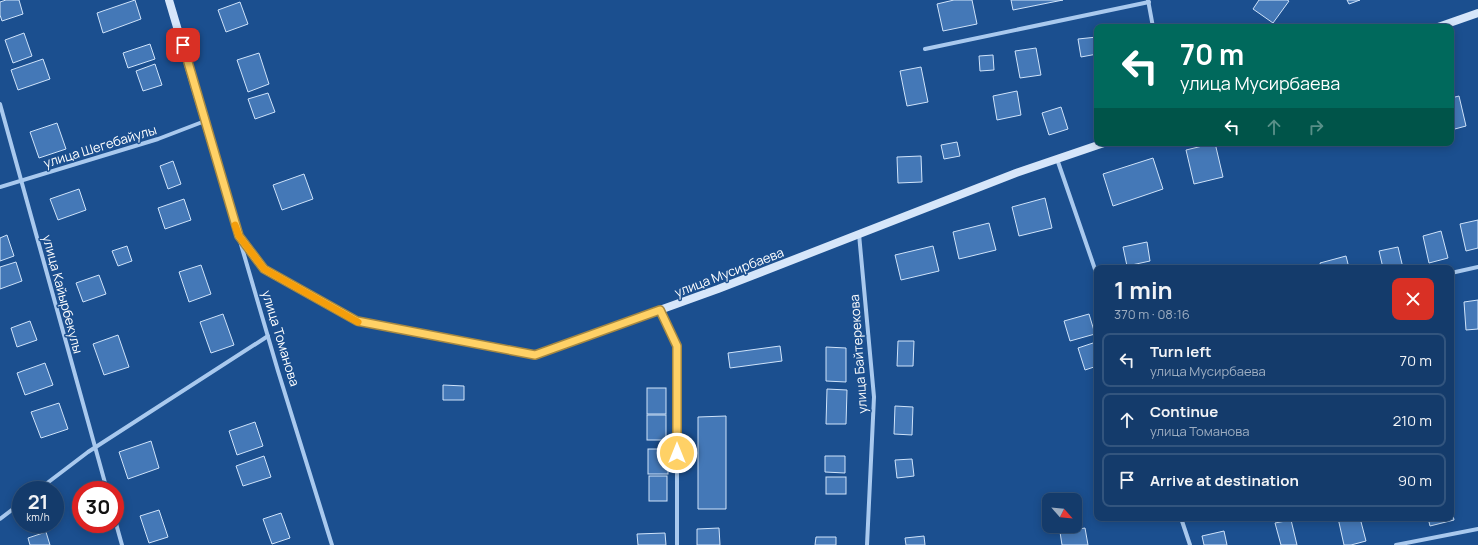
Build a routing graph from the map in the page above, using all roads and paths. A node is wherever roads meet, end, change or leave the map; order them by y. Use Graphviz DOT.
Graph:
graph roads {
  1 [pos="169,0"];
  2 [pos="1148,1"];
  3 [pos="1478,13"];
  4 [pos="1152,24"];
  5 [pos="1447,24"];
  6 [pos="924,48"];
  7 [pos="0,104"];
  8 [pos="205,120"];
  9 [pos="1095,146"];
  10 [pos="1057,159"];
  11 [pos="21,180"];
  12 [pos="0,187"];
  13 [pos="859,234"];
  14 [pos="239,236"];
  15 [pos="1094,265"];
  16 [pos="1478,266"];
  17 [pos="1454,272"];
  18 [pos="660,310"];
  19 [pos="268,336"];
  20 [pos="95,447"];
  21 [pos="50,481"];
  22 [pos="104,481"];
  23 [pos="12,510"];
  24 [pos="0,519"];
  25 [pos="1182,521"];
  26 [pos="1478,529"];
  27 [pos="119,533"];
  28 [pos="122,545"];
  29 [pos="332,545"];
  30 [pos="677,545"];
  31 [pos="867,545"];
  32 [pos="1190,545"];
  33 [pos="1396,545"];
  1 -- 8 [label="street, улица Томанова"];
  2 -- 4 [label="street"];
  2 -- 6 [label="street"];
  3 -- 5 [label="street"];
  7 -- 11 [label="street, улица Кайырбекулы"];
  8 -- 11 [label="street, улица Шегебайулы"];
  8 -- 14 [label="street, улица Томанова"];
  9 -- 10 [label="street, улица Мусирбаева"];
  10 -- 13 [label="street, улица Мусирбаева"];
  10 -- 15 [label="street"];
  11 -- 12 [label="street, улица Шегебайулы"];
  11 -- 20 [label="street, улица Кайырбекулы"];
  13 -- 18 [label="street, улица Мусирбаева"];
  13 -- 31 [label="street, улица Байтерекова"];
  14 -- 18 [label="street, улица Мусирбаева"];
  14 -- 19 [label="street, улица Томанова"];
  16 -- 17 [label="street"];
  18 -- 30 [label="street"];
  19 -- 20 [label="street"];
  19 -- 29 [label="street, улица Томанова"];
  20 -- 21 [label="street"];
  20 -- 22 [label="street, улица Кайырбекулы"];
  23 -- 24 [label="street"];
  25 -- 32 [label="street"];
  26 -- 33 [label="street"];
  27 -- 28 [label="street"];
}
